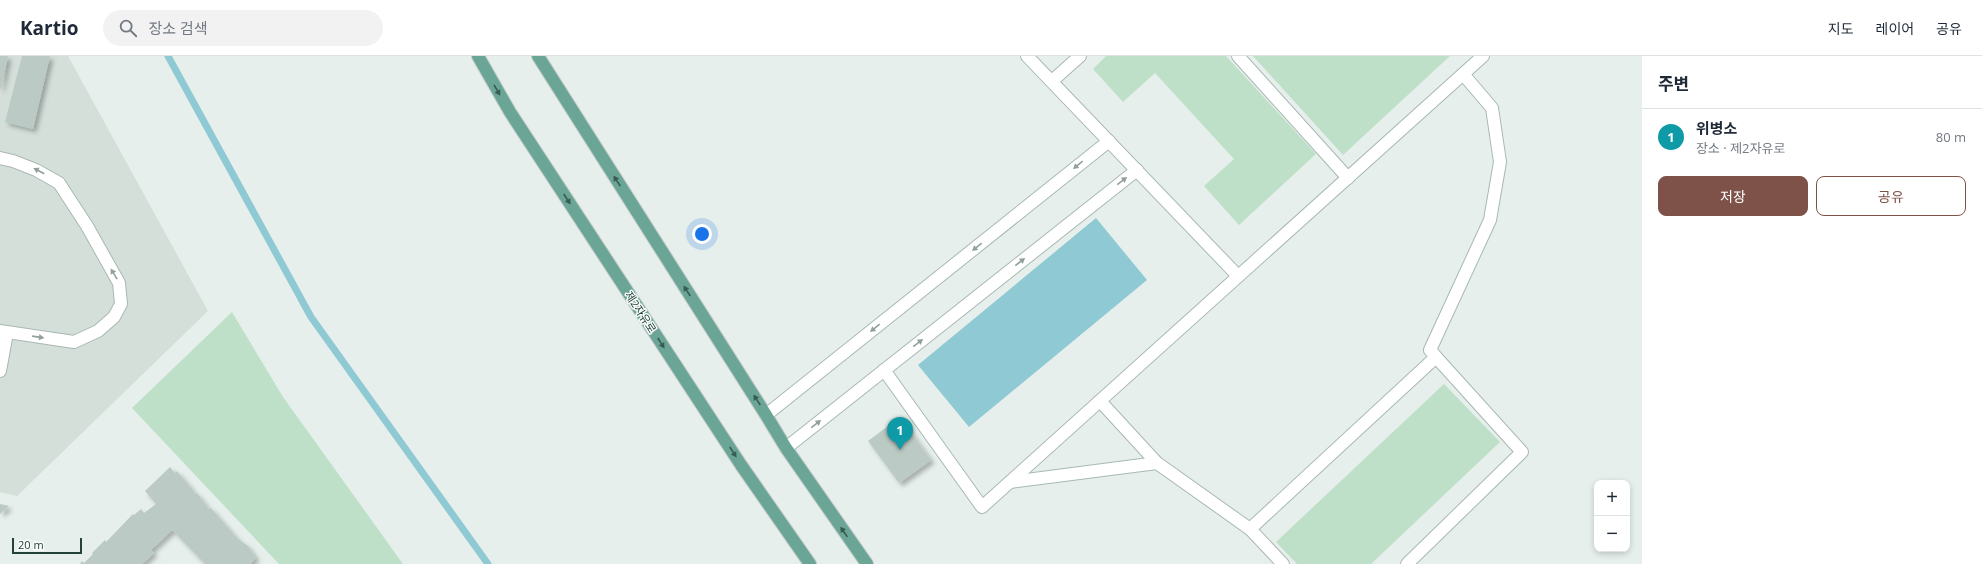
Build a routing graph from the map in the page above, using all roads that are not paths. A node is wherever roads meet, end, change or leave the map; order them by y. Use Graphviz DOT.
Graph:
graph roads {
  1 [pos="478,56"];
  2 [pos="538,56"];
  3 [pos="1027,56"];
  4 [pos="1080,56"];
  5 [pos="1238,56"];
  6 [pos="1482,56"];
  7 [pos="1463,74"];
  8 [pos="1052,81"];
  9 [pos="1109,141"];
  10 [pos="0,158"];
  11 [pos="1136,170"];
  12 [pos="1348,178"];
  13 [pos="1238,276"];
  14 [pos="3,332"];
  15 [pos="1436,357"];
  16 [pos="884,370"];
  17 [pos="0,371"];
  18 [pos="1100,401"];
  19 [pos="766,415"];
  20 [pos="786,448"];
  21 [pos="1157,463"];
  22 [pos="1010,482"];
  23 [pos="1250,529"];
  24 [pos="810,564"];
  25 [pos="867,564"];
  26 [pos="1283,564"];
  27 [pos="1407,564"];
  1 -- 24 [label="main road, 제2자유로, one-way"];
  19 -- 2 [label="main road, one-way"];
  3 -- 8 [label="lane"];
  4 -- 8 [label="lane"];
  5 -- 12 [label="lane"];
  6 -- 7 [label="lane"];
  7 -- 12 [label="lane"];
  7 -- 15 [label="lane"];
  8 -- 9 [label="lane"];
  9 -- 11 [label="lane"];
  9 -- 19 [label="lane, one-way"];
  14 -- 10 [label="lane, one-way"];
  11 -- 13 [label="lane"];
  16 -- 11 [label="lane, one-way"];
  12 -- 13 [label="lane"];
  13 -- 18 [label="lane"];
  14 -- 17 [label="lane"];
  15 -- 23 [label="lane"];
  15 -- 27 [label="lane"];
  20 -- 16 [label="lane, one-way"];
  16 -- 22 [label="lane"];
  18 -- 21 [label="lane"];
  18 -- 22 [label="lane"];
  19 -- 20 [label="main road"];
  25 -- 20 [label="main road, one-way"];
  21 -- 22 [label="lane"];
  21 -- 23 [label="lane"];
  23 -- 26 [label="lane"];
}
